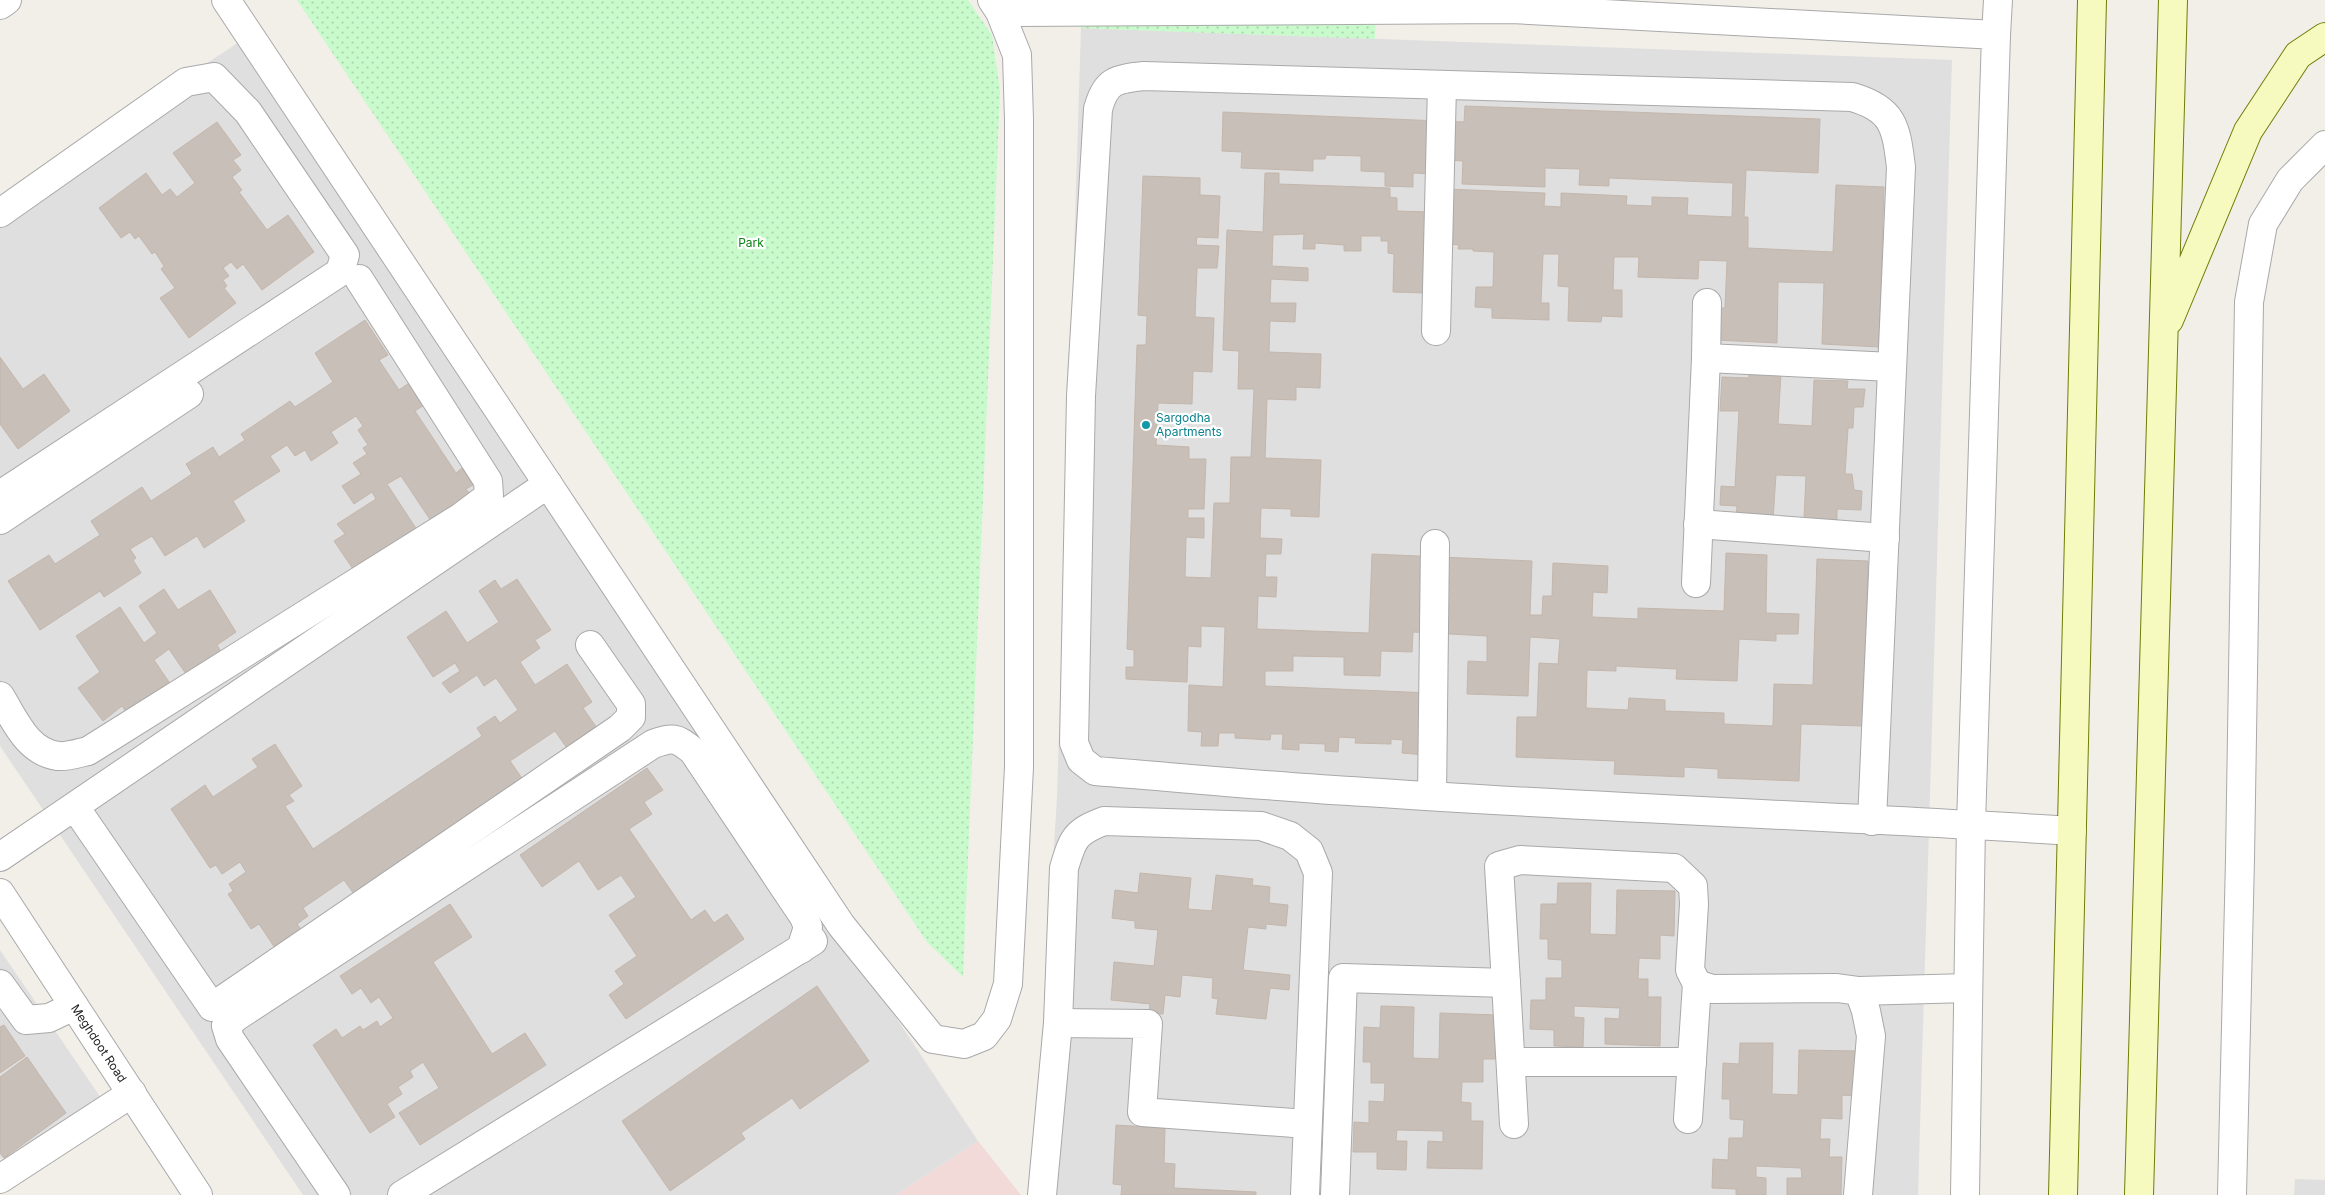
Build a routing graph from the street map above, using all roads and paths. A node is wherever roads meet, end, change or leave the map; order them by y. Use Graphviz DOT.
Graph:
graph roads {
  1 [pos="8,0"];
  2 [pos="226,0"];
  3 [pos="1998,0"];
  4 [pos="2092,0"];
  5 [pos="2173,0"];
  6 [pos="0,5"];
  7 [pos="996,6"];
  8 [pos="1996,35"];
  9 [pos="2325,37"];
  10 [pos="1442,85"];
  11 [pos="2325,145"];
  12 [pos="0,213"];
  13 [pos="396,255"];
  14 [pos="359,279"];
  15 [pos="1707,303"];
  16 [pos="1436,331"];
  17 [pos="2162,337"];
  18 [pos="1706,358"];
  19 [pos="1892,366"];
  20 [pos="548,484"];
  21 [pos="0,495"];
  22 [pos="0,520"];
  23 [pos="1698,524"];
  24 [pos="1885,538"];
  25 [pos="1435,544"];
  26 [pos="1696,583"];
  27 [pos="590,644"];
  28 [pos="0,696"];
  29 [pos="1432,796"];
  30 [pos="75,807"];
  31 [pos="1872,821"];
  32 [pos="1970,824"];
  33 [pos="2072,831"];
  34 [pos="0,857"];
  35 [pos="0,893"];
  36 [pos="1506,983"];
  37 [pos="0,984"];
  38 [pos="1697,984"];
  39 [pos="1968,988"];
  40 [pos="1859,990"];
  41 [pos="74,1006"];
  42 [pos="1058,1022"];
  43 [pos="1510,1062"];
  44 [pos="1692,1062"];
  45 [pos="132,1093"];
  46 [pos="1688,1119"];
  47 [pos="1307,1124"];
  48 [pos="1514,1124"];
  49 [pos="0,1179"];
  50 [pos="198,1195"];
  51 [pos="336,1195"];
  52 [pos="402,1195"];
  53 [pos="1042,1195"];
  54 [pos="1305,1195"];
  55 [pos="1335,1195"];
  56 [pos="1858,1195"];
  57 [pos="1965,1195"];
  58 [pos="2063,1195"];
  59 [pos="2139,1195"];
  60 [pos="2232,1195"];
  1 -- 6 [label="street"];
  2 -- 13 [label="street"];
  3 -- 8 [label="street"];
  4 -- 33 [label="main road"];
  5 -- 17 [label="main road"];
  7 -- 8 [label="street"];
  7 -- 20 [label="street"];
  8 -- 32 [label="street"];
  9 -- 17 [label="main road"];
  10 -- 16 [label="street"];
  10 -- 19 [label="street"];
  10 -- 29 [label="street"];
  11 -- 60 [label="street"];
  12 -- 21 [label="street"];
  13 -- 14 [label="street"];
  13 -- 20 [label="street"];
  14 -- 22 [label="street"];
  14 -- 28 [label="street"];
  15 -- 18 [label="street"];
  17 -- 59 [label="main road"];
  18 -- 19 [label="street"];
  18 -- 23 [label="street"];
  19 -- 24 [label="street"];
  20 -- 30 [label="street"];
  23 -- 24 [label="street"];
  23 -- 26 [label="street"];
  24 -- 31 [label="street"];
  25 -- 29 [label="street"];
  27 -- 30 [label="street"];
  29 -- 31 [label="street"];
  30 -- 34 [label="street"];
  31 -- 32 [label="street"];
  32 -- 33 [label="street"];
  32 -- 39 [label="street"];
  33 -- 58 [label="main road"];
  35 -- 41 [label="street, Meghdoot Road"];
  36 -- 38 [label="street"];
  36 -- 43 [label="street"];
  36 -- 55 [label="street"];
  37 -- 41 [label="street"];
  38 -- 40 [label="street"];
  38 -- 44 [label="street"];
  39 -- 40 [label="street"];
  39 -- 57 [label="street"];
  40 -- 56 [label="street"];
  41 -- 45 [label="street, Meghdoot Road"];
  42 -- 47 [label="street"];
  42 -- 47 [label="street"];
  42 -- 53 [label="street"];
  43 -- 44 [label="street"];
  43 -- 48 [label="street"];
  44 -- 46 [label="street"];
  45 -- 49 [label="street"];
  45 -- 50 [label="street, Meghdoot Road"];
  47 -- 54 [label="street"];
  51 -- 52 [label="street"];
}
